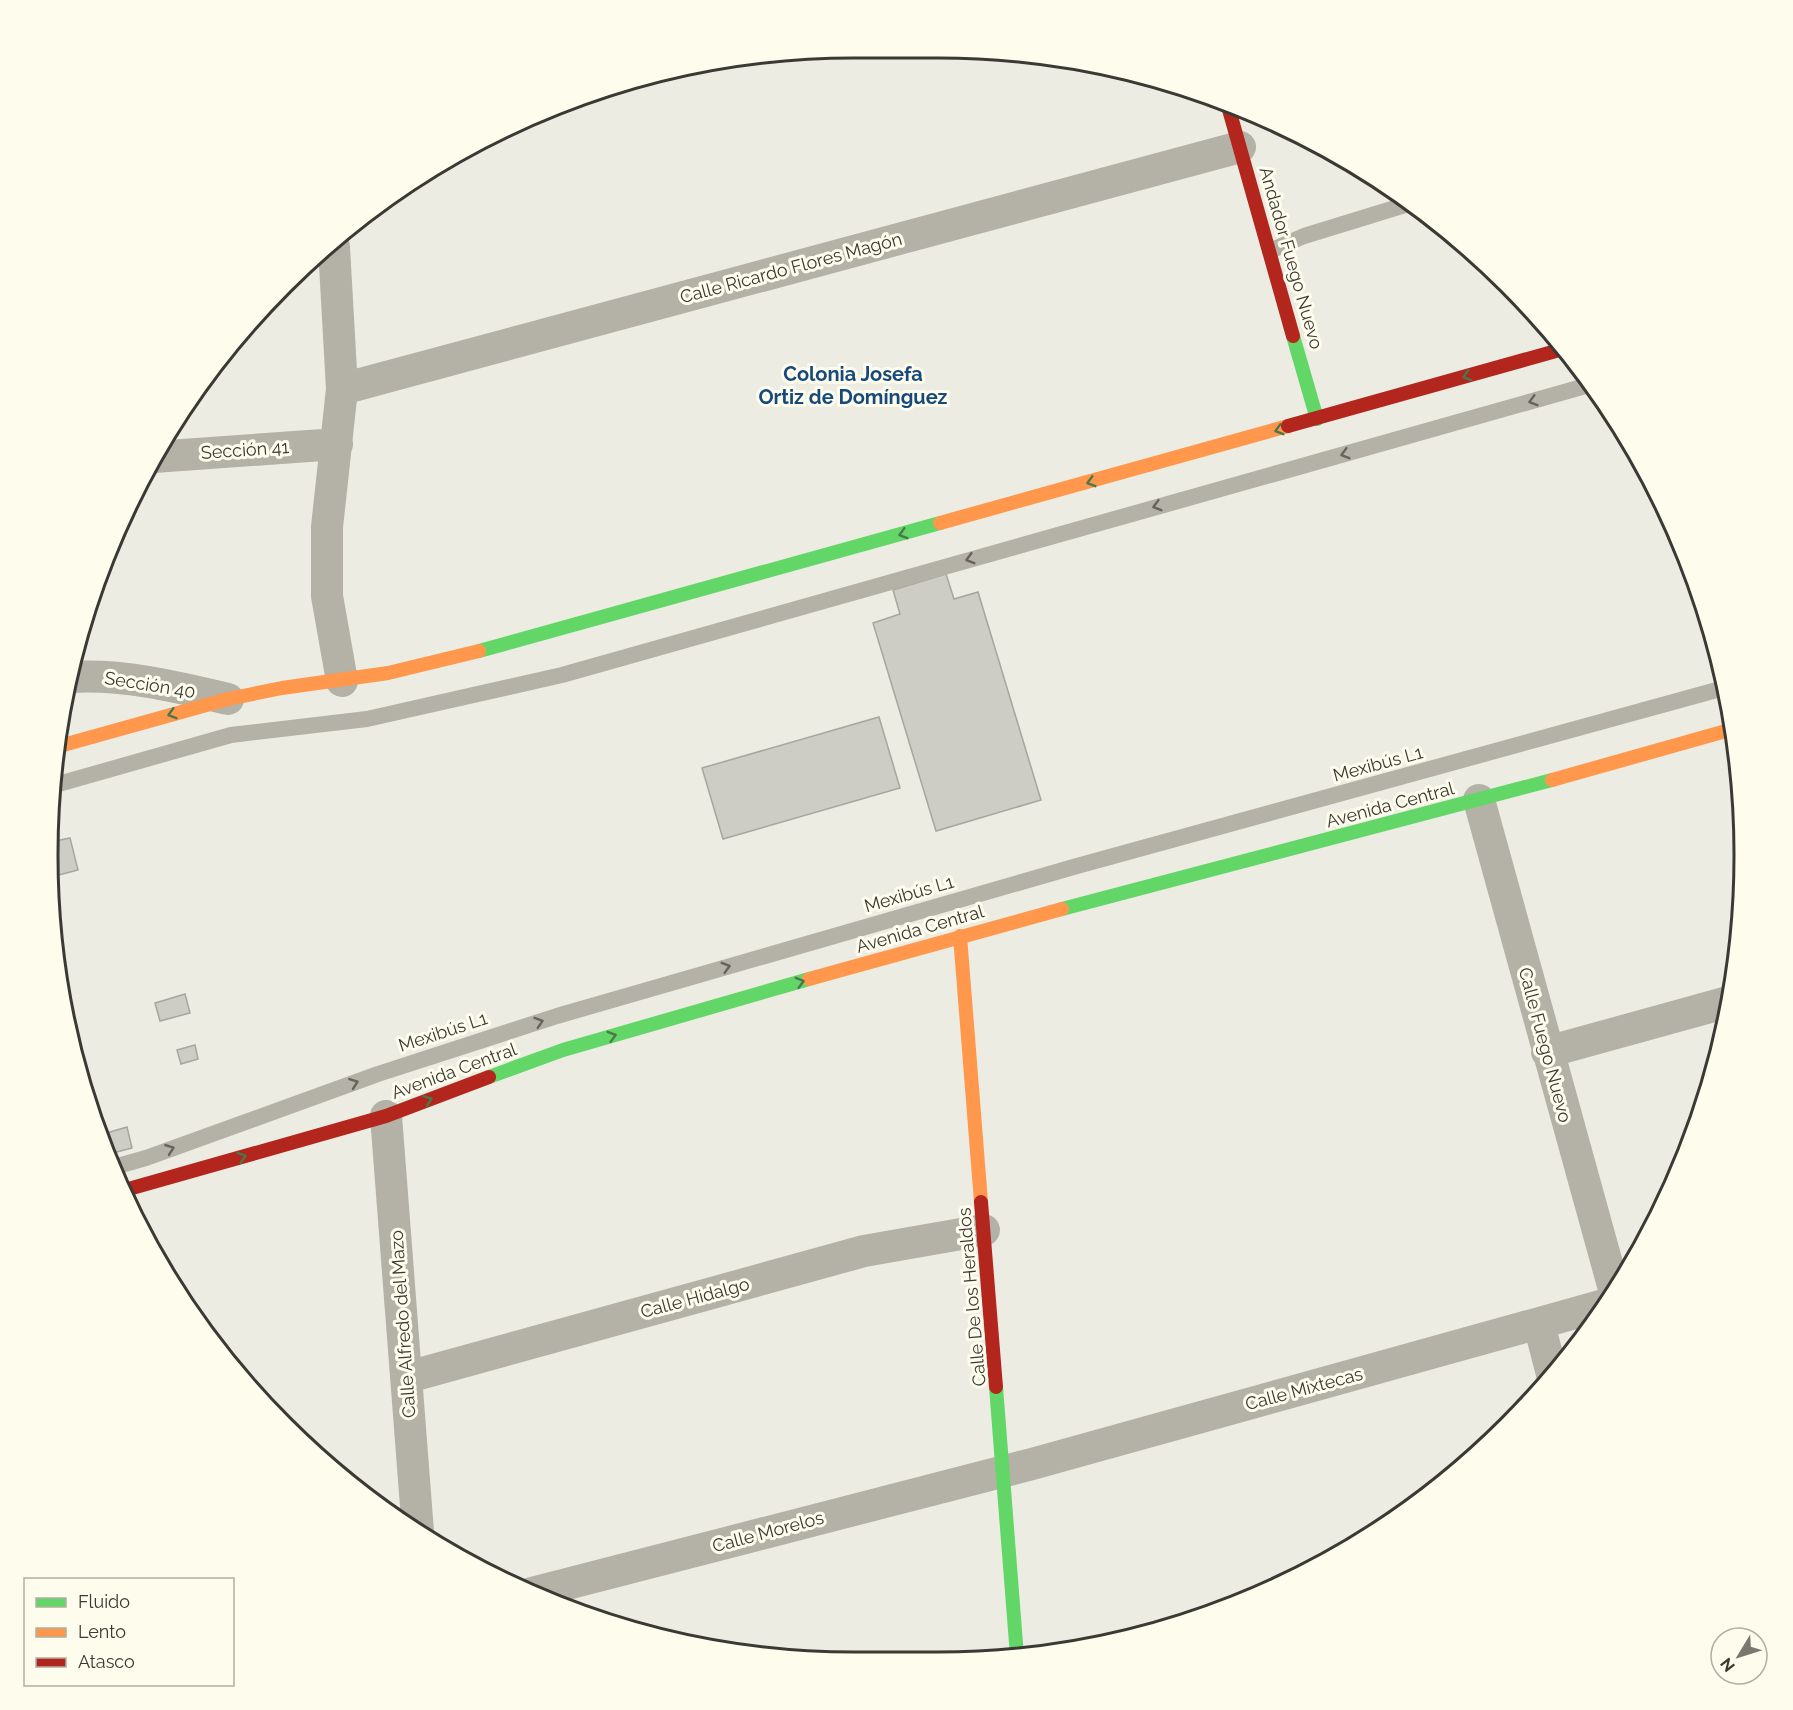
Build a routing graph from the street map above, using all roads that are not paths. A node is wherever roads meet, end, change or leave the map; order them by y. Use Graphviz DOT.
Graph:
graph roads {
  1 [pos="1230,114"];
  2 [pos="1240,147"];
  3 [pos="1400,207"];
  4 [pos="1270,251"];
  5 [pos="334,252"];
  6 [pos="1555,351"];
  7 [pos="1582,387"];
  8 [pos="342,389"];
  9 [pos="1317,419"];
  10 [pos="337,444"];
  11 [pos="166,456"];
  12 [pos="79,677"];
  13 [pos="342,681"];
  14 [pos="1717,690"];
  15 [pos="228,699"];
  16 [pos="1725,731"];
  17 [pos="66,744"];
  18 [pos="62,783"];
  19 [pos="1479,800"];
  20 [pos="960,936"];
  21 [pos="1720,1004"];
  22 [pos="1547,1052"];
  23 [pos="386,1116"];
  24 [pos="121,1165"];
  25 [pos="132,1188"];
  26 [pos="984,1230"];
  27 [pos="1611,1280"];
  28 [pos="1593,1308"];
  29 [pos="1539,1324"];
  30 [pos="1550,1365"];
  31 [pos="408,1377"];
  32 [pos="1004,1471"];
  33 [pos="417,1520"];
  34 [pos="546,1589"];
  35 [pos="1016,1647"];
  1 -- 2 [label="main road, Andador Fuego Nuevo"];
  2 -- 4 [label="main road, Andador Fuego Nuevo"];
  2 -- 8 [label="street, Calle Ricardo Flores Magón"];
  3 -- 4 [label="lane"];
  4 -- 9 [label="main road, Andador Fuego Nuevo"];
  5 -- 8 [label="street"];
  6 -- 9 [label="main road, one-way"];
  7 -- 18 [label="lane, one-way"];
  8 -- 10 [label="street"];
  9 -- 13 [label="main road, one-way"];
  10 -- 11 [label="street, Sección 41"];
  10 -- 13 [label="street"];
  12 -- 15 [label="street, Sección 40"];
  13 -- 15 [label="main road"];
  24 -- 14 [label="lane, Mexibús L1, one-way"];
  15 -- 17 [label="main road, one-way"];
  16 -- 19 [label="main road, Avenida Central"];
  19 -- 20 [label="main road, Avenida Central"];
  19 -- 22 [label="street, Calle Fuego Nuevo"];
  23 -- 20 [label="main road, Avenida Central, one-way"];
  20 -- 26 [label="main road, Calle De los Heraldos"];
  21 -- 22 [label="street"];
  22 -- 27 [label="street, Calle Fuego Nuevo"];
  25 -- 23 [label="main road, Avenida Central, one-way"];
  23 -- 31 [label="street, Calle Alfredo del Mazo"];
  26 -- 31 [label="street, Calle Hidalgo"];
  26 -- 32 [label="main road, Calle De los Heraldos"];
  28 -- 29 [label="street, Calle Mixtecas"];
  29 -- 30 [label="street"];
  29 -- 32 [label="street, Calle Mixtecas"];
  31 -- 33 [label="street, Calle Alfredo del Mazo"];
  32 -- 34 [label="street, Calle Morelos"];
  32 -- 35 [label="main road, Calle De los Heraldos"];
}
